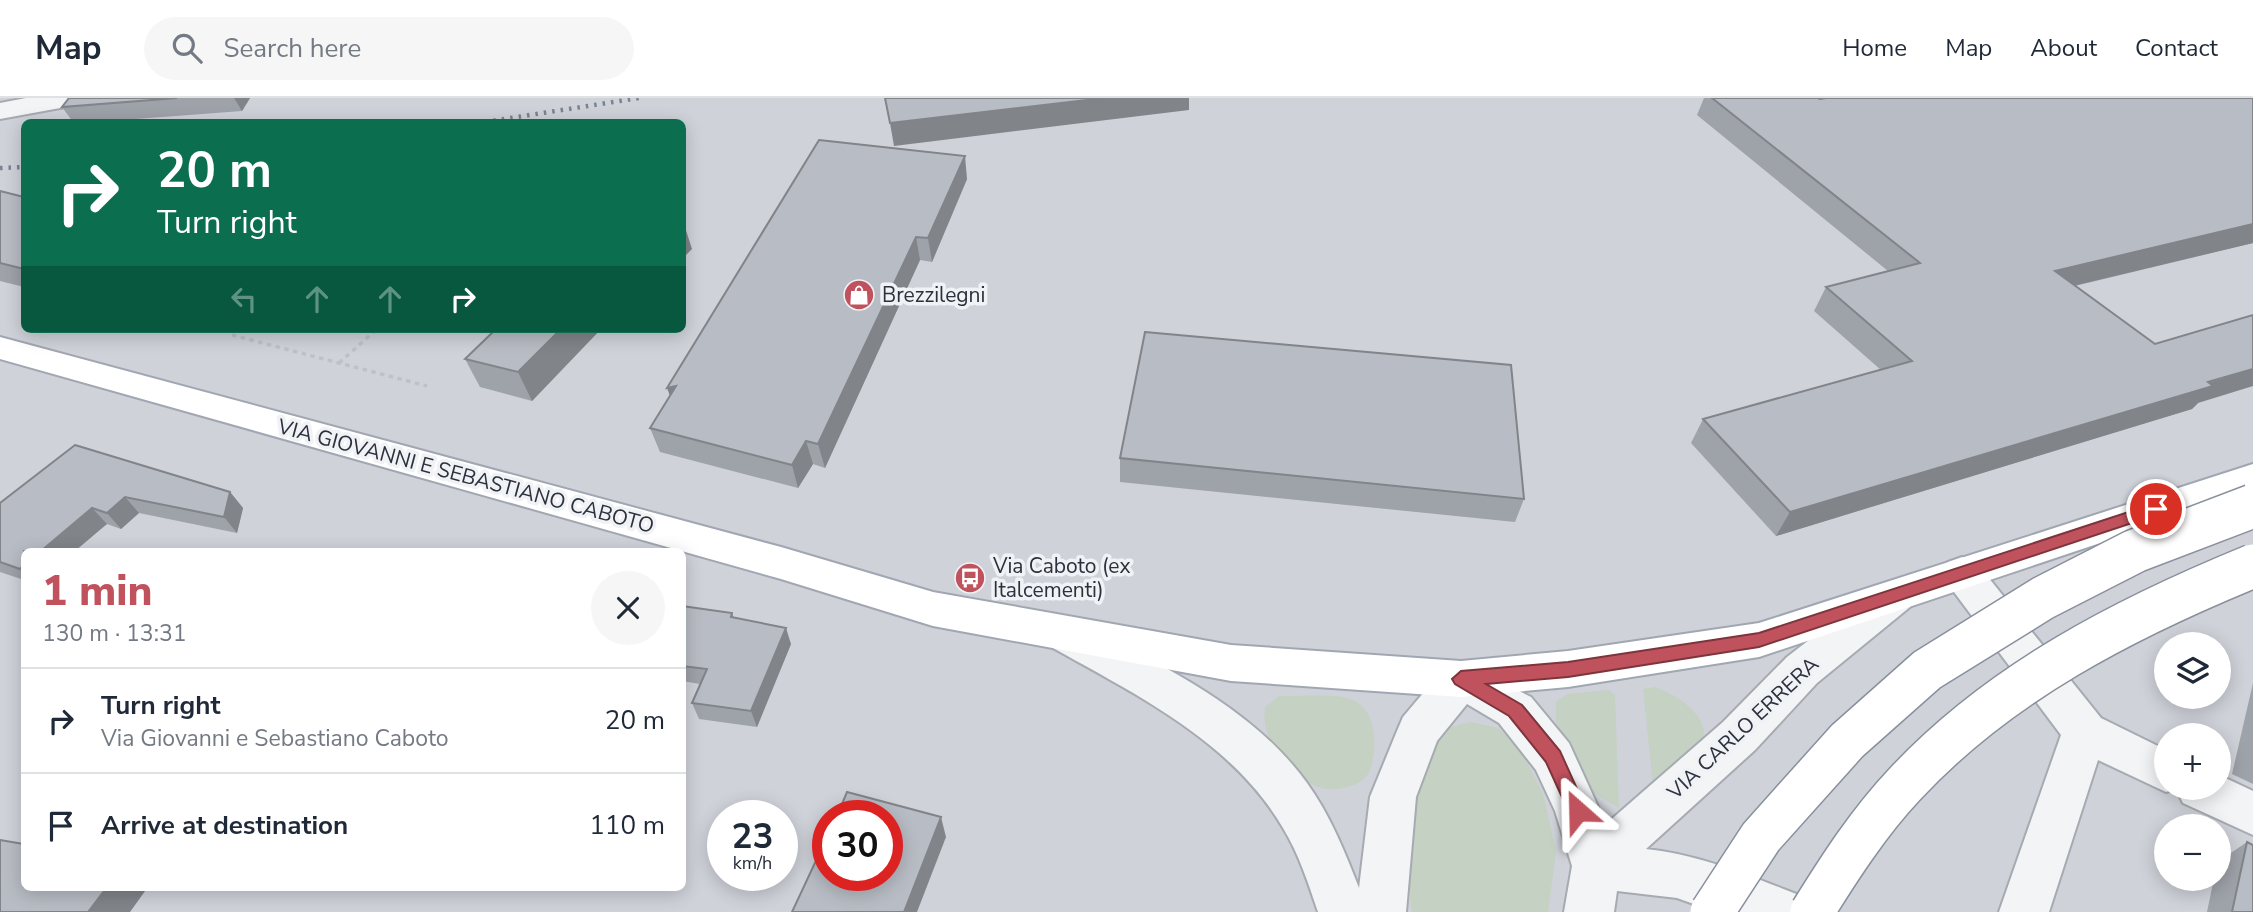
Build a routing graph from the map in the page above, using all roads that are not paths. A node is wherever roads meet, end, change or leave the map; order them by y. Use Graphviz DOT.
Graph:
graph roads {
  1 [pos="72,98"];
  2 [pos="0,111"];
  3 [pos="0,348"];
  4 [pos="2253,478"];
  5 [pos="2253,506"];
  6 [pos="2253,566"];
  7 [pos="1962,573"];
  8 [pos="1895,596"];
  9 [pos="1068,636"];
  10 [pos="1461,679"];
  11 [pos="2085,732"];
  12 [pos="2154,766"];
  13 [pos="2224,800"];
  14 [pos="2253,814"];
  15 [pos="1596,866"];
  16 [pos="1343,912"];
  17 [pos="1381,912"];
  18 [pos="1589,912"];
  19 [pos="1712,912"];
  20 [pos="1781,912"];
  21 [pos="1812,912"];
  22 [pos="2024,912"];
  1 -- 2 [label="street"];
  3 -- 9 [label="main road, VIA GIOVANNI E SEBASTIANO CABOTO"];
  4 -- 7 [label="main road, VIA GIOVANNI E SEBASTIANO CABOTO"];
  5 -- 19 [label="main road, bridge"];
  6 -- 21 [label="main road, bridge"];
  7 -- 8 [label="main road, VIA GIOVANNI E SEBASTIANO CABOTO"];
  7 -- 11 [label="street"];
  8 -- 10 [label="main road, VIA GIOVANNI E SEBASTIANO CABOTO"];
  8 -- 15 [label="street, VIA CARLO ERRERA"];
  9 -- 10 [label="main road, VIA GIOVANNI E SEBASTIANO CABOTO"];
  9 -- 16 [label="street"];
  10 -- 15 [label="street"];
  10 -- 17 [label="street"];
  11 -- 12 [label="street"];
  11 -- 22 [label="street"];
  13 -- 14 [label="street"];
  15 -- 18 [label="street"];
  15 -- 20 [label="street"];
}
